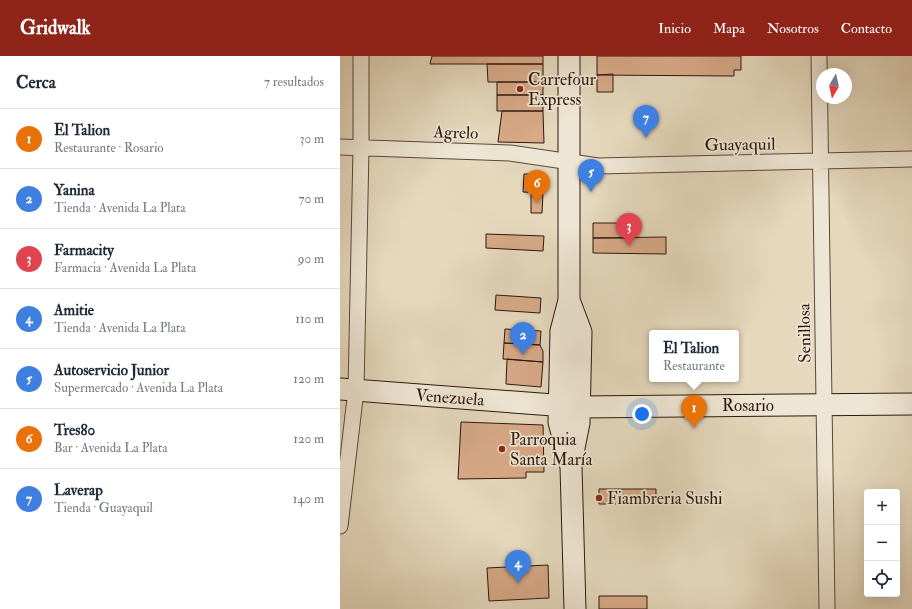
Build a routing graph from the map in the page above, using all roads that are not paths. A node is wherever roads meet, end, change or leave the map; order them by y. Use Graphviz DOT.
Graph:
graph roads {
  1 [pos="362,56"];
  2 [pos="569,56"];
  3 [pos="819,56"];
  4 [pos="340,147"];
  5 [pos="361,149"];
  6 [pos="912,159"];
  7 [pos="569,162"];
  8 [pos="821,162"];
  9 [pos="348,390"];
  10 [pos="824,404"];
  11 [pos="912,404"];
  12 [pos="570,406"];
  13 [pos="340,526"];
  14 [pos="575,609"];
  15 [pos="827,609"];
  1 -- 5 [label="street"];
  2 -- 7 [label="main road"];
  3 -- 8 [label="street, Senillosa"];
  4 -- 5 [label="street, Agrelo"];
  5 -- 7 [label="street, Agrelo"];
  5 -- 9 [label="street"];
  6 -- 8 [label="street, Guayaquil"];
  7 -- 8 [label="street, Guayaquil"];
  7 -- 12 [label="main road"];
  8 -- 10 [label="street, Senillosa"];
  9 -- 12 [label="main road, Venezuela"];
  9 -- 13 [label="street"];
  10 -- 11 [label="main road, Rosario"];
  10 -- 12 [label="main road, Rosario"];
  10 -- 15 [label="street, Senillosa"];
  12 -- 14 [label="main road"];
}
